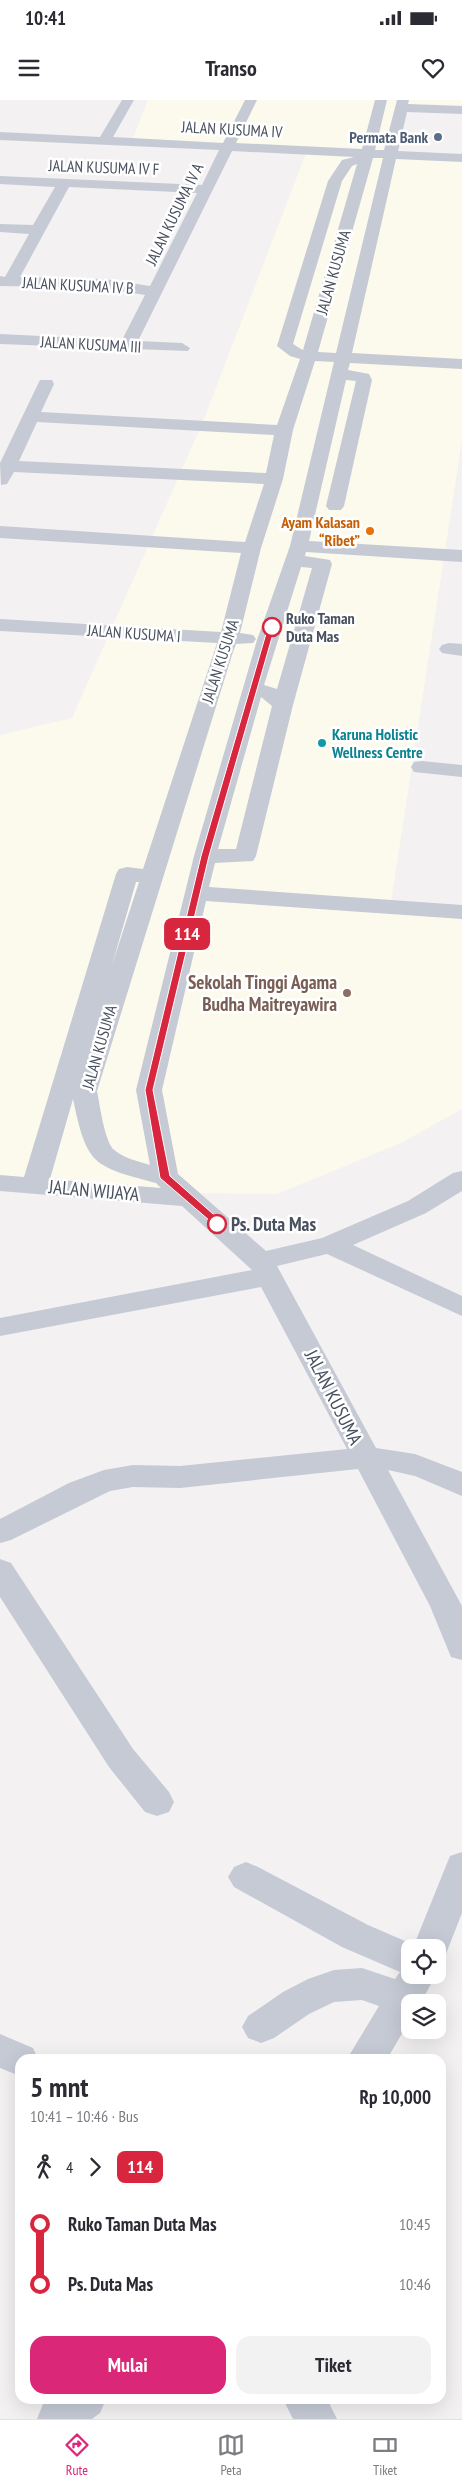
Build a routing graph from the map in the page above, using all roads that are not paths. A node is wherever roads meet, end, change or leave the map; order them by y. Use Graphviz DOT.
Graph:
graph roads {
  1 [pos="128,100"];
  2 [pos="251,100"];
  3 [pos="381,100"];
  4 [pos="402,104"];
  5 [pos="462,110"];
  6 [pos="0,136"];
  7 [pos="104,141"];
  8 [pos="229,147"];
  9 [pos="367,156"];
  10 [pos="462,158"];
  11 [pos="394,162"];
  12 [pos="0,180"];
  13 [pos="64,183"];
  14 [pos="206,189"];
  15 [pos="0,228"];
  16 [pos="37,230"];
  17 [pos="316,242"];
  18 [pos="342,242"];
  19 [pos="5,281"];
  20 [pos="154,293"];
  21 [pos="0,340"];
  22 [pos="128,346"];
  23 [pos="182,348"];
  24 [pos="349,354"];
  25 [pos="309,356"];
  26 [pos="462,364"];
  27 [pos="46,384"];
  28 [pos="31,416"];
  29 [pos="284,430"];
  30 [pos="4,474"];
  31 [pos="274,479"];
  32 [pos="335,506"];
  33 [pos="0,532"];
  34 [pos="252,548"];
  35 [pos="297,553"];
  36 [pos="462,556"];
  37 [pos="0,624"];
  38 [pos="0,641"];
  39 [pos="225,647"];
  40 [pos="265,649"];
  41 [pos="253,689"];
  42 [pos="283,705"];
  43 [pos="422,768"];
  44 [pos="462,771"];
  45 [pos="205,856"];
  46 [pos="151,876"];
  47 [pos="196,893"];
  48 [pos="462,912"];
  49 [pos="165,1178"];
  50 [pos="462,1178"];
  51 [pos="0,1182"];
  52 [pos="35,1186"];
  53 [pos="188,1198"];
  54 [pos="330,1244"];
  55 [pos="265,1269"];
  56 [pos="462,1307"];
  57 [pos="0,1327"];
  58 [pos="365,1458"];
  59 [pos="462,1485"];
  60 [pos="0,1532"];
  61 [pos="0,1572"];
  62 [pos="462,1648"];
  63 [pos="157,1802"];
  64 [pos="462,1866"];
  65 [pos="246,1877"];
  66 [pos="434,1939"];
  67 [pos="401,1956"];
  68 [pos="410,1987"];
  69 [pos="261,2027"];
  70 [pos="0,2050"];
  71 [pos="369,2054"];
  72 [pos="15,2058"];
  73 [pos="78,2404"];
  74 [pos="307,2404"];
  75 [pos="58,2419"];
  76 [pos="316,2419"];
  1 -- 7 [label="street"];
  2 -- 8 [label="street, JALAN KUSUMA IV A"];
  3 -- 9 [label="street, JALAN KUSUMA"];
  4 -- 5 [label="street"];
  4 -- 11 [label="street, JALAN KUSUMA"];
  6 -- 7 [label="street, JALAN KUSUMA IV"];
  7 -- 8 [label="street, JALAN KUSUMA IV"];
  8 -- 9 [label="street, JALAN KUSUMA IV"];
  8 -- 14 [label="street, JALAN KUSUMA IV A"];
  9 -- 11 [label="street, JALAN KUSUMA IV"];
  9 -- 17 [label="street"];
  9 -- 18 [label="street, JALAN KUSUMA"];
  10 -- 11 [label="street, JALAN KUSUMA IV"];
  11 -- 24 [label="street, JALAN KUSUMA"];
  12 -- 13 [label="street, JALAN KUSUMA IV F"];
  13 -- 14 [label="street, JALAN KUSUMA IV F"];
  13 -- 16 [label="street"];
  14 -- 20 [label="street, JALAN KUSUMA IV A"];
  15 -- 16 [label="street"];
  16 -- 19 [label="street"];
  17 -- 18 [label="street"];
  17 -- 25 [label="street"];
  18 -- 25 [label="street, JALAN KUSUMA"];
  19 -- 20 [label="street, JALAN KUSUMA IV B"];
  20 -- 22 [label="street, JALAN KUSUMA IV A"];
  21 -- 22 [label="street, JALAN KUSUMA III"];
  22 -- 23 [label="street, JALAN KUSUMA III"];
  24 -- 25 [label="street"];
  24 -- 26 [label="street"];
  24 -- 32 [label="street"];
  24 -- 35 [label="street, JALAN KUSUMA"];
  25 -- 29 [label="street, JALAN KUSUMA"];
  27 -- 28 [label="street"];
  28 -- 29 [label="street"];
  28 -- 30 [label="street"];
  29 -- 31 [label="street, JALAN KUSUMA"];
  30 -- 31 [label="street"];
  31 -- 34 [label="street, JALAN KUSUMA"];
  33 -- 34 [label="street"];
  34 -- 39 [label="street, JALAN KUSUMA"];
  35 -- 36 [label="street"];
  35 -- 40 [label="street, JALAN KUSUMA"];
  35 -- 42 [label="street"];
  37 -- 39 [label="street, JALAN KUSUMA I"];
  38 -- 39 [label="street, JALAN KUSUMA I"];
  39 -- 40 [label="street, JALAN KUSUMA I"];
  39 -- 46 [label="street, JALAN KUSUMA"];
  40 -- 41 [label="street, JALAN KUSUMA"];
  41 -- 42 [label="street"];
  41 -- 45 [label="street, JALAN KUSUMA"];
  42 -- 45 [label="street"];
  43 -- 44 [label="street"];
  45 -- 47 [label="street, JALAN KUSUMA"];
  46 -- 49 [label="street, JALAN KUSUMA"];
  46 -- 52 [label="street"];
  47 -- 48 [label="street"];
  47 -- 49 [label="street, JALAN KUSUMA"];
  49 -- 53 [label="street, JALAN KUSUMA"];
  50 -- 54 [label="street"];
  51 -- 52 [label="street, JALAN WIJAYA"];
  52 -- 53 [label="street, JALAN WIJAYA"];
  53 -- 55 [label="street, JALAN KUSUMA"];
  54 -- 55 [label="street"];
  54 -- 56 [label="street"];
  55 -- 57 [label="street"];
  55 -- 58 [label="street, JALAN KUSUMA"];
  58 -- 59 [label="street"];
  58 -- 60 [label="street"];
  58 -- 62 [label="street, JALAN KUSUMA"];
  61 -- 63 [label="street"];
  64 -- 66 [label="street"];
  65 -- 67 [label="street"];
  68 -- 69 [label="street"];
  68 -- 71 [label="street"];
  70 -- 72 [label="street"];
  73 -- 75 [label="street"];
  74 -- 76 [label="street"];
}
